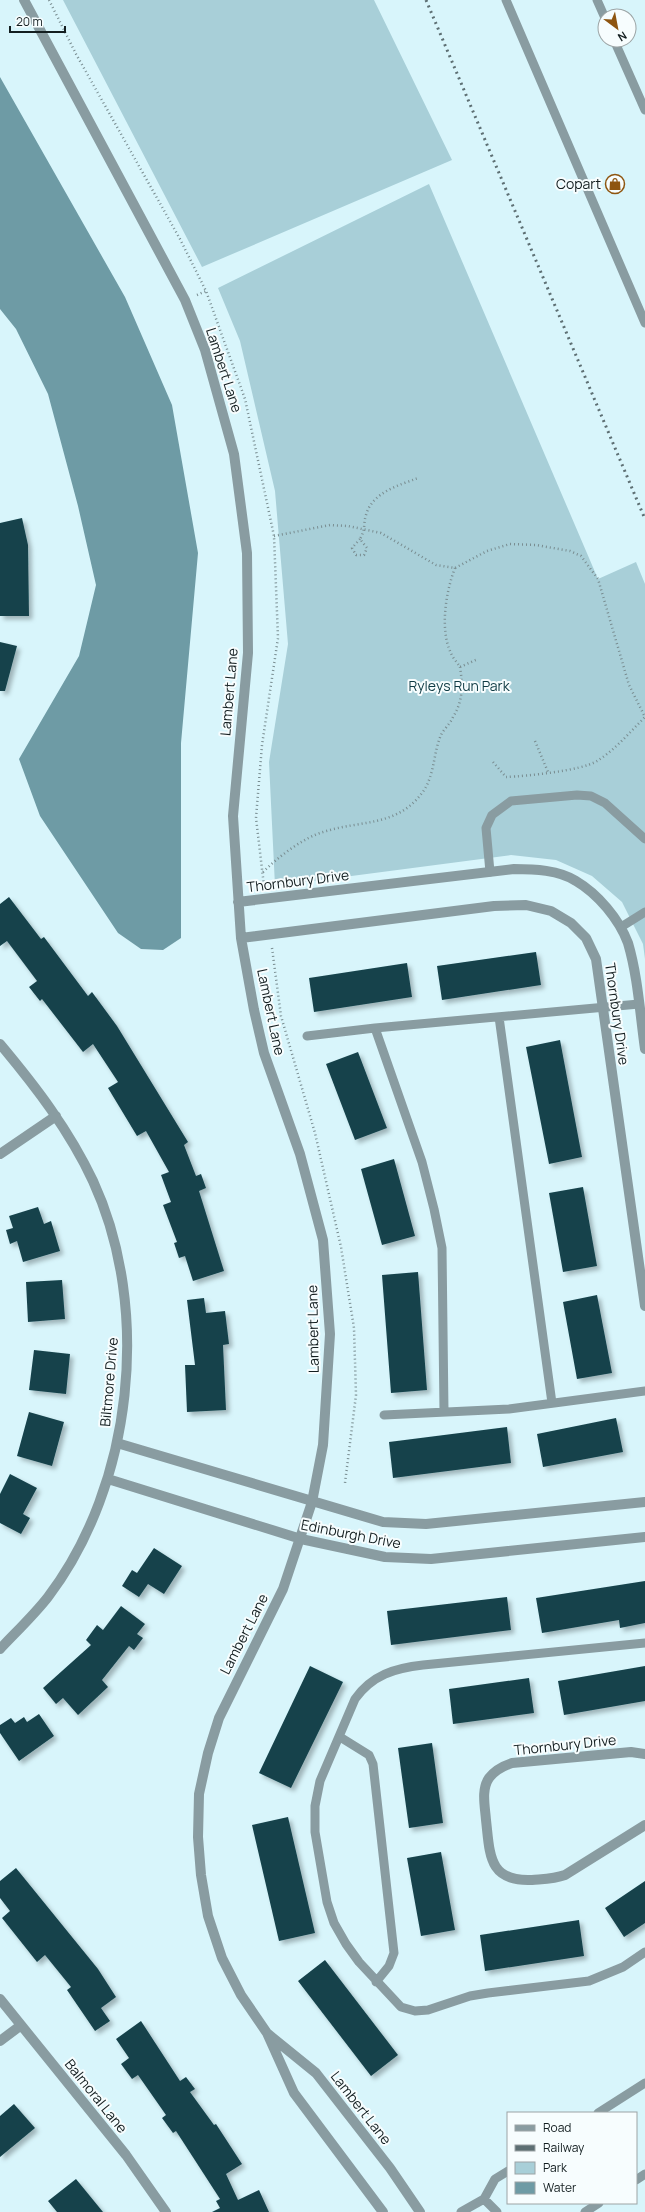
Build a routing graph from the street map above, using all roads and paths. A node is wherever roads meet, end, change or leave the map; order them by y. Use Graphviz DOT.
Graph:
graph roads {
  1 [pos="24,0"];
  2 [pos="506,0"];
  3 [pos="618,48"];
  4 [pos="645,110"];
  5 [pos="645,323"];
  6 [pos="418,478"];
  7 [pos="365,530"];
  8 [pos="274,536"];
  9 [pos="360,539"];
  10 [pos="455,568"];
  11 [pos="478,659"];
  12 [pos="460,667"];
  13 [pos="645,717"];
  14 [pos="535,741"];
  15 [pos="493,762"];
  16 [pos="548,772"];
  17 [pos="645,839"];
  18 [pos="490,872"];
  19 [pos="263,873"];
  20 [pos="238,902"];
  21 [pos="645,912"];
  22 [pos="621,928"];
  23 [pos="241,938"];
  24 [pos="639,1004"];
  25 [pos="602,1008"];
  26 [pos="499,1017"];
  27 [pos="375,1028"];
  28 [pos="307,1036"];
  29 [pos="0,1044"];
  30 [pos="645,1048"];
  31 [pos="56,1116"];
  32 [pos="0,1154"];
  33 [pos="645,1306"];
  34 [pos="645,1391"];
  35 [pos="552,1403"];
  36 [pos="444,1411"];
  37 [pos="384,1415"];
  38 [pos="117,1443"];
  39 [pos="108,1479"];
  40 [pos="312,1502"];
  41 [pos="645,1502"];
  42 [pos="645,1537"];
  43 [pos="301,1539"];
  44 [pos="645,1643"];
  45 [pos="0,1649"];
  46 [pos="340,1737"];
  47 [pos="645,1754"];
  48 [pos="645,1825"];
  49 [pos="645,1952"];
  50 [pos="376,1982"];
  51 [pos="0,2000"];
  52 [pos="20,2026"];
  53 [pos="267,2033"];
  54 [pos="0,2041"];
  55 [pos="645,2083"];
  56 [pos="600,2112"];
  57 [pos="507,2171"];
  58 [pos="484,2199"];
  59 [pos="597,2204"];
  60 [pos="166,2212"];
  61 [pos="383,2212"];
  62 [pos="420,2212"];
  63 [pos="461,2212"];
  64 [pos="497,2212"];
  65 [pos="585,2212"];
  1 -- 20 [label="street, Lambert Lane"];
  2 -- 5 [label="lane"];
  3 -- 4 [label="lane"];
  6 -- 7 [label="path"];
  7 -- 8 [label="path"];
  7 -- 9 [label="path"];
  7 -- 10 [label="path"];
  9 -- 9 [label="path"];
  10 -- 12 [label="path"];
  10 -- 13 [label="path"];
  11 -- 12 [label="path"];
  12 -- 19 [label="path"];
  13 -- 16 [label="path"];
  14 -- 16 [label="path"];
  15 -- 16 [label="path"];
  17 -- 18 [label="lane"];
  18 -- 20 [label="street, Thornbury Drive"];
  18 -- 22 [label="street, Thornbury Drive"];
  20 -- 23 [label="street, Lambert Lane"];
  21 -- 22 [label="lane"];
  22 -- 24 [label="street, Thornbury Drive"];
  23 -- 25 [label="street, Thornbury Drive"];
  23 -- 40 [label="street, Lambert Lane"];
  24 -- 25 [label="lane"];
  24 -- 30 [label="street, Thornbury Drive"];
  25 -- 26 [label="lane"];
  25 -- 33 [label="street, Thornbury Drive"];
  26 -- 27 [label="lane"];
  26 -- 35 [label="lane"];
  27 -- 28 [label="lane"];
  27 -- 36 [label="lane"];
  29 -- 31 [label="street, Biltmore Drive"];
  31 -- 32 [label="street"];
  31 -- 38 [label="street, Biltmore Drive"];
  34 -- 35 [label="lane"];
  35 -- 36 [label="lane"];
  36 -- 37 [label="lane"];
  38 -- 39 [label="street, Biltmore Drive"];
  38 -- 40 [label="street, Edinburgh Drive"];
  39 -- 43 [label="street, Edinburgh Drive"];
  39 -- 45 [label="street, Biltmore Drive"];
  40 -- 41 [label="street, Edinburgh Drive"];
  40 -- 43 [label="street, Lambert Lane"];
  42 -- 43 [label="street, Edinburgh Drive"];
  43 -- 53 [label="street, Lambert Lane"];
  44 -- 46 [label="lane"];
  46 -- 50 [label="lane"];
  46 -- 50 [label="lane"];
  47 -- 48 [label="street, Thornbury Drive"];
  49 -- 50 [label="lane"];
  51 -- 52 [label="street, Balmoral Lane"];
  52 -- 54 [label="street"];
  52 -- 60 [label="street, Balmoral Lane"];
  53 -- 61 [label="street, Lambert Lane"];
  53 -- 62 [label="street, Lambert Lane"];
  55 -- 56 [label="lane"];
  57 -- 58 [label="lane"];
  58 -- 63 [label="lane"];
  58 -- 64 [label="lane"];
  59 -- 65 [label="lane"];
}
